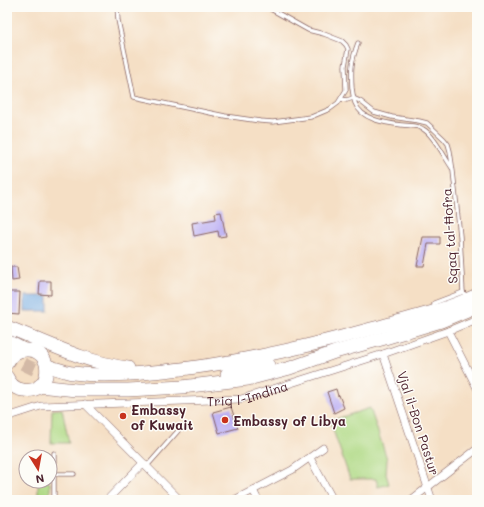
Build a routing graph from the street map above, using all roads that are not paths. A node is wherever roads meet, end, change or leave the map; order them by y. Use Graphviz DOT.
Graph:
graph roads {
  1 [pos="117,7"];
  2 [pos="267,7"];
  3 [pos="358,43"];
  4 [pos="353,98"];
  5 [pos="341,99"];
  6 [pos="453,171"];
  7 [pos="471,298"];
  8 [pos="477,319"];
  9 [pos="7,327"];
  10 [pos="448,331"];
  11 [pos="7,341"];
  12 [pos="24,350"];
  13 [pos="335,352"];
  14 [pos="383,354"];
  15 [pos="7,363"];
  16 [pos="47,366"];
  17 [pos="176,370"];
  18 [pos="7,377"];
  19 [pos="55,377"];
  20 [pos="38,387"];
  21 [pos="477,388"];
  22 [pos="85,404"];
  23 [pos="7,417"];
  24 [pos="178,431"];
  25 [pos="323,448"];
  26 [pos="477,449"];
  27 [pos="310,458"];
  28 [pos="145,465"];
  29 [pos="58,474"];
  30 [pos="74,474"];
  31 [pos="428,487"];
  32 [pos="54,489"];
  33 [pos="253,490"];
  34 [pos="54,500"];
  35 [pos="107,500"];
  36 [pos="180,500"];
  37 [pos="234,500"];
  38 [pos="258,500"];
  39 [pos="333,500"];
  40 [pos="410,500"];
  41 [pos="432,500"];
  1 -- 5 [label="lane"];
  2 -- 5 [label="lane"];
  3 -- 4 [label="lane, Sqaq tal-Ħofra"];
  4 -- 5 [label="lane"];
  4 -- 6 [label="lane, Sqaq tal-Ħofra"];
  4 -- 6 [label="lane, Sqaq tal-Ħofra"];
  6 -- 7 [label="lane, Sqaq tal-Ħofra"];
  7 -- 13 [label="highway, Triq l-Imdina"];
  7 -- 17 [label="highway"];
  8 -- 10 [label="street, Triq l-Imdina"];
  9 -- 17 [label="highway"];
  10 -- 14 [label="street, Triq l-Imdina"];
  10 -- 21 [label="street"];
  11 -- 12 [label="highway"];
  12 -- 15 [label="highway"];
  12 -- 16 [label="highway"];
  13 -- 19 [label="highway, Triq l-Imdina"];
  13 -- 20 [label="highway, Triq l-Imdina"];
  14 -- 22 [label="street, Triq l-Imdina"];
  14 -- 31 [label="street, Vjal il-Bon Pastur"];
  16 -- 17 [label="highway"];
  16 -- 20 [label="highway"];
  18 -- 20 [label="highway, Triq l-Imdina"];
  22 -- 23 [label="street, Triq l-Imdina"];
  22 -- 28 [label="street"];
  24 -- 28 [label="lane"];
  25 -- 27 [label="street"];
  26 -- 31 [label="street"];
  27 -- 33 [label="street"];
  27 -- 39 [label="street"];
  28 -- 35 [label="street"];
  28 -- 36 [label="street"];
  29 -- 30 [label="lane"];
  31 -- 40 [label="street"];
  31 -- 41 [label="street, Vjal il-Bon Pastur"];
  32 -- 34 [label="lane"];
  33 -- 37 [label="street"];
  33 -- 38 [label="street"];
}
